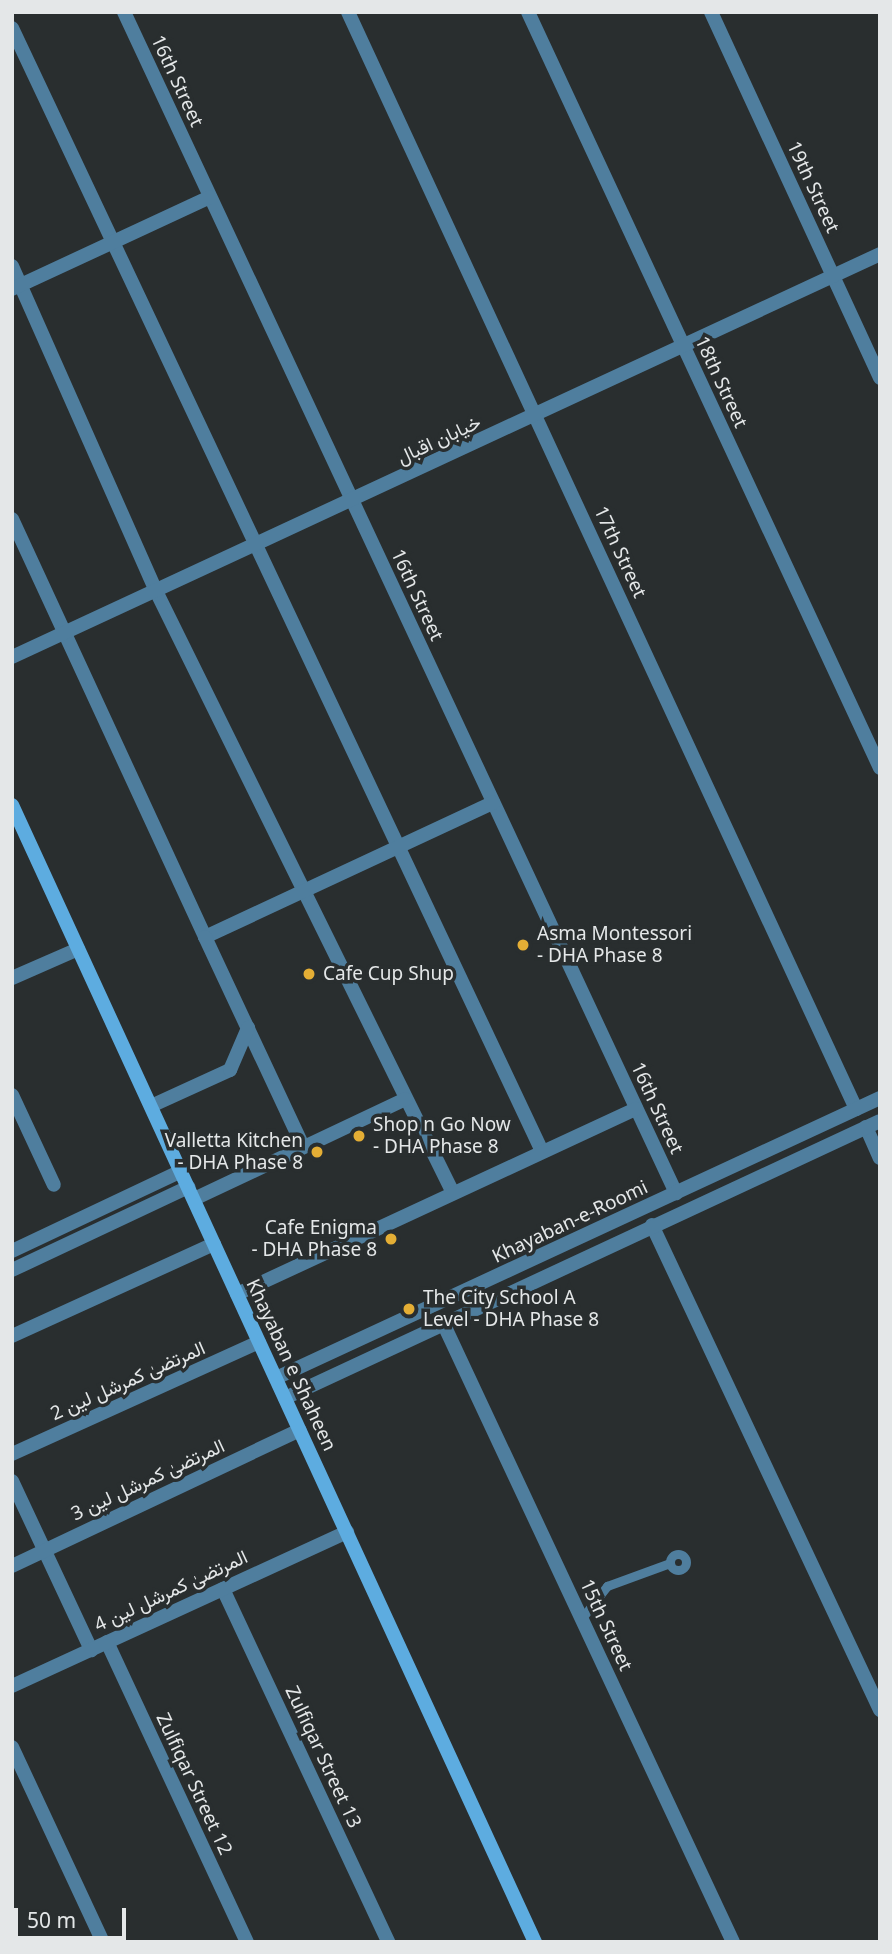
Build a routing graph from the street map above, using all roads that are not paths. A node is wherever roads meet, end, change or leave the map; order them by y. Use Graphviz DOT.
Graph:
graph roads {
  1 [pos="124,12"];
  2 [pos="348,12"];
  3 [pos="528,12"];
  4 [pos="711,12"];
  5 [pos="12,28"];
  6 [pos="210,197"];
  7 [pos="114,242"];
  8 [pos="880,254"];
  9 [pos="12,266"];
  10 [pos="833,276"];
  11 [pos="17,287"];
  12 [pos="683,346"];
  13 [pos="880,378"];
  14 [pos="535,416"];
  15 [pos="353,502"];
  16 [pos="12,519"];
  17 [pos="256,548"];
  18 [pos="156,591"];
  19 [pos="63,633"];
  20 [pos="12,657"];
  21 [pos="880,768"];
  22 [pos="493,803"];
  23 [pos="12,805"];
  24 [pos="397,847"];
  25 [pos="303,891"];
  26 [pos="205,937"];
  27 [pos="78,949"];
  28 [pos="12,978"];
  29 [pos="248,1028"];
  30 [pos="12,1095"];
  31 [pos="880,1098"];
  32 [pos="406,1099"];
  33 [pos="151,1106"];
  34 [pos="636,1109"];
  35 [pos="856,1109"];
  36 [pos="880,1121"];
  37 [pos="866,1128"];
  38 [pos="303,1146"];
  39 [pos="542,1151"];
  40 [pos="880,1158"];
  41 [pos="181,1171"];
  42 [pos="54,1185"];
  43 [pos="452,1191"];
  44 [pos="191,1193"];
  45 [pos="676,1193"];
  46 [pos="652,1225"];
  47 [pos="214,1244"];
  48 [pos="12,1251"];
  49 [pos="12,1270"];
  50 [pos="237,1294"];
  51 [pos="444,1325"];
  52 [pos="12,1336"];
  53 [pos="259,1342"];
  54 [pos="276,1378"];
  55 [pos="285,1398"];
  56 [pos="300,1430"];
  57 [pos="12,1454"];
  58 [pos="12,1481"];
  59 [pos="347,1532"];
  60 [pos="44,1550"];
  61 [pos="670,1563"];
  62 [pos="12,1566"];
  63 [pos="223,1589"];
  64 [pos="582,1618"];
  65 [pos="107,1643"];
  66 [pos="91,1650"];
  67 [pos="12,1686"];
  68 [pos="880,1710"];
  69 [pos="12,1747"];
  70 [pos="103,1942"];
  71 [pos="247,1942"];
  72 [pos="388,1942"];
  73 [pos="535,1942"];
  74 [pos="733,1942"];
  1 -- 6 [label="street, 16th Street"];
  2 -- 14 [label="street, 17th Street"];
  3 -- 12 [label="street, 18th Street"];
  4 -- 10 [label="street, 19th Street"];
  5 -- 7 [label="street"];
  6 -- 7 [label="street"];
  6 -- 15 [label="street, 16th Street"];
  7 -- 11 [label="street"];
  7 -- 17 [label="street"];
  8 -- 10 [label="street, خیابان اقبال"];
  9 -- 11 [label="street"];
  10 -- 12 [label="street, خیابان اقبال"];
  10 -- 13 [label="street, 19th Street"];
  11 -- 18 [label="street"];
  12 -- 14 [label="street, خیابان اقبال"];
  12 -- 21 [label="street, 18th Street"];
  14 -- 15 [label="street, خیابان اقبال"];
  14 -- 35 [label="street, 17th Street"];
  15 -- 17 [label="street, خیابان اقبال"];
  15 -- 22 [label="street, 16th Street"];
  16 -- 19 [label="street"];
  17 -- 18 [label="street, خیابان اقبال"];
  17 -- 24 [label="street"];
  18 -- 19 [label="street, خیابان اقبال"];
  18 -- 25 [label="street"];
  19 -- 20 [label="street, خیابان اقبال"];
  19 -- 26 [label="street"];
  22 -- 24 [label="street"];
  22 -- 34 [label="street, 16th Street"];
  23 -- 27 [label="main road, Khayaban e Shaheen"];
  24 -- 25 [label="street"];
  24 -- 39 [label="street"];
  25 -- 26 [label="street"];
  25 -- 32 [label="street"];
  26 -- 29 [label="street"];
  27 -- 28 [label="street"];
  27 -- 33 [label="main road, Khayaban e Shaheen"];
  29 -- 33 [label="street"];
  29 -- 38 [label="street"];
  30 -- 42 [label="street"];
  31 -- 35 [label="street, Khayaban-e-Roomi"];
  32 -- 38 [label="street"];
  32 -- 43 [label="street"];
  33 -- 41 [label="main road, Khayaban e Shaheen"];
  34 -- 39 [label="street"];
  34 -- 45 [label="street, 16th Street"];
  35 -- 45 [label="street, Khayaban-e-Roomi"];
  36 -- 37 [label="street, Khayaban-e-Roomi"];
  37 -- 40 [label="street"];
  37 -- 46 [label="street, Khayaban-e-Roomi"];
  38 -- 44 [label="street"];
  39 -- 43 [label="street"];
  41 -- 44 [label="main road, Khayaban e Shaheen"];
  41 -- 48 [label="street"];
  43 -- 50 [label="street"];
  44 -- 47 [label="main road, Khayaban e Shaheen"];
  44 -- 49 [label="street"];
  45 -- 54 [label="street, Khayaban-e-Roomi"];
  46 -- 51 [label="street, Khayaban-e-Roomi"];
  46 -- 68 [label="street"];
  47 -- 50 [label="main road, Khayaban e Shaheen"];
  47 -- 52 [label="street"];
  50 -- 53 [label="main road, Khayaban e Shaheen"];
  51 -- 55 [label="street, Khayaban-e-Roomi"];
  51 -- 64 [label="street, 15th Street"];
  53 -- 54 [label="main road, Khayaban e Shaheen"];
  53 -- 57 [label="street, المرتضیٰ کمرشل لین 2"];
  54 -- 55 [label="main road, Khayaban e Shaheen"];
  55 -- 56 [label="main road, Khayaban e Shaheen"];
  56 -- 59 [label="main road, Khayaban e Shaheen"];
  56 -- 60 [label="street, المرتضیٰ کمرشل لین 3"];
  58 -- 60 [label="street"];
  59 -- 63 [label="street, المرتضیٰ کمرشل لین 4"];
  59 -- 73 [label="main road, Khayaban e Shaheen"];
  60 -- 62 [label="street, المرتضیٰ کمرشل لین 3"];
  60 -- 66 [label="street"];
  61 -- 64 [label="lane"];
  63 -- 65 [label="street, المرتضیٰ کمرشل لین 4"];
  63 -- 72 [label="street, Zulfiqar Street 13"];
  64 -- 74 [label="street, 15th Street"];
  65 -- 66 [label="street, المرتضیٰ کمرشل لین 4"];
  65 -- 71 [label="street, Zulfiqar Street 12"];
  66 -- 67 [label="street, المرتضیٰ کمرشل لین 4"];
  69 -- 70 [label="street"];
}
